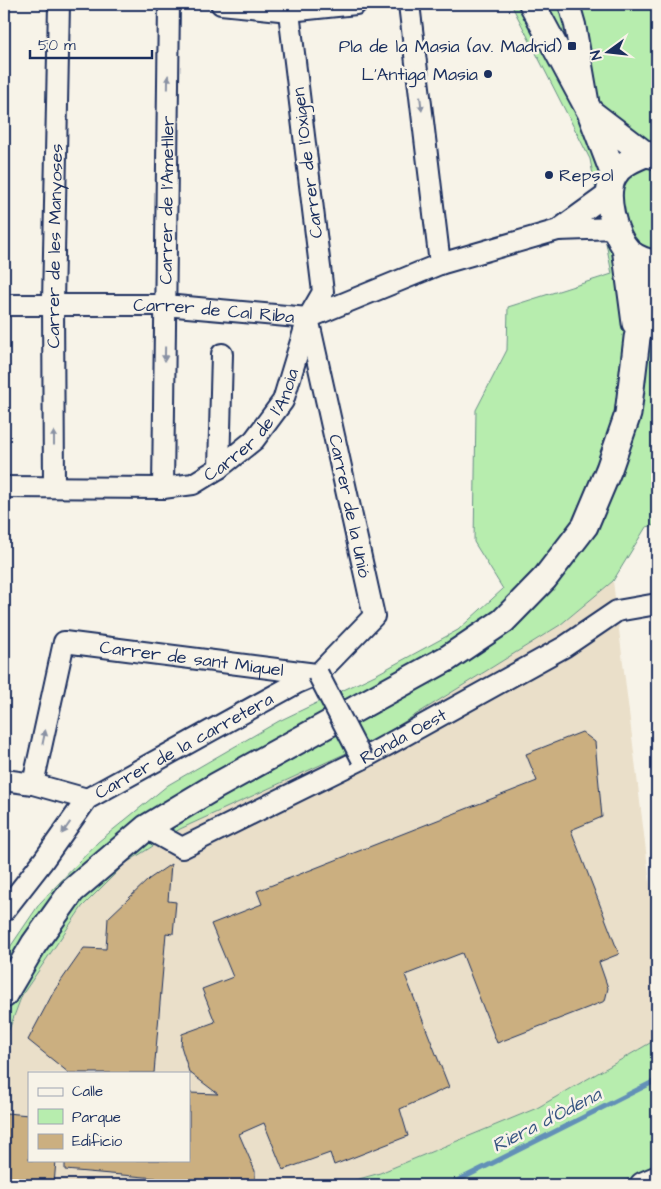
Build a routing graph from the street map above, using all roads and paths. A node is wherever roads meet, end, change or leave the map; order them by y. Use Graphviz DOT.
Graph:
graph roads {
  1 [pos="59,4"];
  2 [pos="169,4"];
  3 [pos="221,4"];
  4 [pos="356,4"];
  5 [pos="409,4"];
  6 [pos="532,4"];
  7 [pos="569,4"];
  8 [pos="289,8"];
  9 [pos="590,112"];
  10 [pos="651,155"];
  11 [pos="611,184"];
  12 [pos="558,230"];
  13 [pos="620,238"];
  14 [pos="656,263"];
  15 [pos="440,264"];
  16 [pos="53,304"];
  17 [pos="4,305"];
  18 [pos="165,305"];
  19 [pos="308,318"];
  20 [pos="637,338"];
  21 [pos="222,354"];
  22 [pos="218,468"];
  23 [pos="4,487"];
  24 [pos="54,487"];
  25 [pos="163,488"];
  26 [pos="657,604"];
  27 [pos="318,674"];
  28 [pos="298,683"];
  29 [pos="362,759"];
  30 [pos="4,780"];
  31 [pos="33,784"];
  32 [pos="87,799"];
  33 [pos="146,828"];
  34 [pos="4,911"];
  35 [pos="4,995"];
  36 [pos="657,1180"];
  37 [pos="643,1185"];
  1 -- 16 [label="street, Carrer de les Manyoses"];
  18 -- 2 [label="street, Carrer de l'Ametller, one-way"];
  3 -- 8 [label="street"];
  4 -- 8 [label="street"];
  5 -- 15 [label="street, one-way"];
  6 -- 9 [label="street"];
  7 -- 9 [label="street"];
  8 -- 19 [label="street, Carrer de l'Oxigen"];
  9 -- 10 [label="street"];
  9 -- 11 [label="street"];
  10 -- 11 [label="street"];
  11 -- 12 [label="street, Carrer de Cal Riba"];
  11 -- 13 [label="street"];
  12 -- 13 [label="street, Carrer de Cal Riba"];
  12 -- 15 [label="street, Carrer de Cal Riba"];
  13 -- 14 [label="street"];
  13 -- 20 [label="street"];
  14 -- 20 [label="street"];
  15 -- 19 [label="street, Carrer de Cal Riba"];
  16 -- 17 [label="street, Carrer de Cal Riba"];
  16 -- 18 [label="street, Carrer de Cal Riba"];
  24 -- 16 [label="street, Carrer de les Manyoses, one-way"];
  18 -- 19 [label="street, Carrer de Cal Riba"];
  18 -- 25 [label="street, Carrer de l'Ametller, one-way"];
  19 -- 22 [label="street, Carrer de l'Anoia"];
  19 -- 27 [label="street, Carrer de la Unió"];
  20 -- 33 [label="street"];
  21 -- 22 [label="street"];
  22 -- 25 [label="street, Carrer de l'Anoia"];
  23 -- 24 [label="street, Carrer de l'Anoia"];
  24 -- 25 [label="street, Carrer de l'Anoia"];
  26 -- 29 [label="street, Ronda Oest"];
  27 -- 28 [label="street, Carrer de la Unió"];
  27 -- 29 [label="street, bridge"];
  31 -- 27 [label="street, Carrer de sant Miquel, one-way"];
  28 -- 32 [label="street, Carrer de la carretera"];
  29 -- 33 [label="street, Ronda Oest"];
  30 -- 31 [label="street"];
  31 -- 32 [label="street"];
  32 -- 34 [label="street, Carrer de la carretera, one-way"];
  33 -- 35 [label="street"];
  36 -- 37 [label="street"];
}
